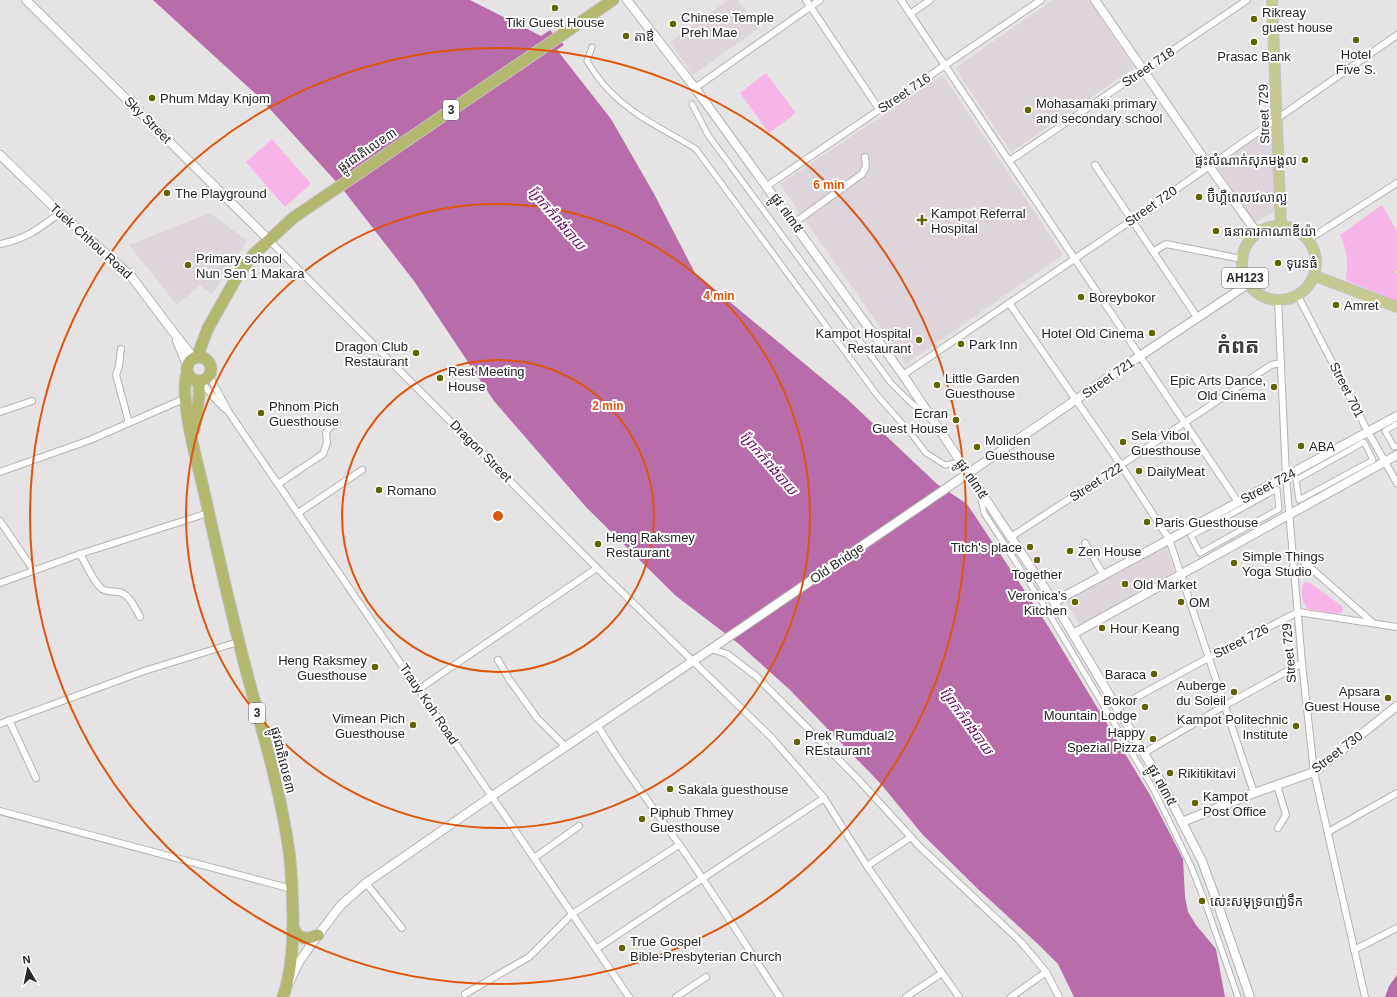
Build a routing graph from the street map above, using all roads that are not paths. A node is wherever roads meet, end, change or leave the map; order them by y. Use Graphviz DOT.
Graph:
graph roads {
  1 [pos="26,0"];
  2 [pos="613,0"];
  3 [pos="627,0"];
  4 [pos="806,0"];
  5 [pos="820,0"];
  6 [pos="900,0"];
  7 [pos="930,0"];
  8 [pos="1041,0"];
  9 [pos="1096,0"];
  10 [pos="1247,0"];
  11 [pos="1272,0"];
  12 [pos="811,7"];
  13 [pos="910,14"];
  14 [pos="1397,35"];
  15 [pos="592,48"];
  16 [pos="945,65"];
  17 [pos="1144,70"];
  18 [pos="695,88"];
  19 [pos="692,104"];
  20 [pos="879,109"];
  21 [pos="1277,118"];
  22 [pos="0,155"];
  23 [pos="865,156"];
  24 [pos="1009,161"];
  25 [pos="1095,165"];
  26 [pos="1209,166"];
  27 [pos="1397,183"];
  28 [pos="767,186"];
  29 [pos="60,213"];
  30 [pos="1132,220"];
  31 [pos="794,223"];
  32 [pos="1281,226"];
  33 [pos="1257,233"];
  34 [pos="269,240"];
  35 [pos="1308,240"];
  36 [pos="0,244"];
  37 [pos="1153,252"];
  38 [pos="1074,259"];
  39 [pos="1242,259"];
  40 [pos="1315,276"];
  41 [pos="1248,284"];
  42 [pos="1298,296"];
  43 [pos="1278,300"];
  44 [pos="1009,303"];
  45 [pos="1397,307"];
  46 [pos="1197,317"];
  47 [pos="208,328"];
  48 [pos="121,349"];
  49 [pos="1140,356"];
  50 [pos="208,361"];
  51 [pos="191,364"];
  52 [pos="1281,364"];
  53 [pos="903,375"];
  54 [pos="203,379"];
  55 [pos="186,398"];
  56 [pos="1076,400"];
  57 [pos="32,402"];
  58 [pos="228,411"];
  59 [pos="0,412"];
  60 [pos="1397,416"];
  61 [pos="337,422"];
  62 [pos="934,422"];
  63 [pos="129,423"];
  64 [pos="1185,423"];
  65 [pos="1397,424"];
  66 [pos="1368,432"];
  67 [pos="193,440"];
  68 [pos="1397,446"];
  69 [pos="1397,455"];
  70 [pos="1385,461"];
  71 [pos="961,462"];
  72 [pos="1121,466"];
  73 [pos="362,470"];
  74 [pos="0,472"];
  75 [pos="968,472"];
  76 [pos="1286,476"];
  77 [pos="958,480"];
  78 [pos="1296,480"];
  79 [pos="1397,483"];
  80 [pos="278,484"];
  81 [pos="979,489"];
  82 [pos="1238,502"];
  83 [pos="208,513"];
  84 [pos="298,513"];
  85 [pos="1290,514"];
  86 [pos="0,521"];
  87 [pos="1191,536"];
  88 [pos="1010,537"];
  89 [pos="1169,539"];
  90 [pos="1085,543"];
  91 [pos="80,554"];
  92 [pos="1294,557"];
  93 [pos="597,568"];
  94 [pos="34,571"];
  95 [pos="1181,574"];
  96 [pos="1104,576"];
  97 [pos="0,583"];
  98 [pos="1054,602"];
  99 [pos="1298,612"];
  100 [pos="140,617"];
  101 [pos="1372,622"];
  102 [pos="1397,626"];
  103 [pos="1073,634"];
  104 [pos="238,642"];
  105 [pos="713,648"];
  106 [pos="1208,658"];
  107 [pos="498,660"];
  108 [pos="693,661"];
  109 [pos="1302,663"];
  110 [pos="419,689"];
  111 [pos="1224,706"];
  112 [pos="1397,706"];
  113 [pos="1117,708"];
  114 [pos="9,720"];
  115 [pos="0,724"];
  116 [pos="598,726"];
  117 [pos="566,747"];
  118 [pos="1144,753"];
  119 [pos="1314,772"];
  120 [pos="36,778"];
  121 [pos="1277,785"];
  122 [pos="1254,793"];
  123 [pos="1397,793"];
  124 [pos="492,796"];
  125 [pos="824,798"];
  126 [pos="0,811"];
  127 [pos="1182,822"];
  128 [pos="579,826"];
  129 [pos="1278,828"];
  130 [pos="1328,832"];
  131 [pos="911,837"];
  132 [pos="680,845"];
  133 [pos="534,858"];
  134 [pos="867,866"];
  135 [pos="703,880"];
  136 [pos="366,883"];
  137 [pos="292,888"];
  138 [pos="572,914"];
  139 [pos="293,928"];
  140 [pos="402,928"];
  141 [pos="1397,928"];
  142 [pos="318,935"];
  143 [pos="596,949"];
  144 [pos="1354,950"];
  145 [pos="1046,972"];
  146 [pos="942,973"];
  147 [pos="706,977"];
  148 [pos="284,993"];
  149 [pos="466,994"];
  150 [pos="629,997"];
  151 [pos="676,997"];
  152 [pos="780,997"];
  153 [pos="906,997"];
  154 [pos="959,997"];
  155 [pos="1011,997"];
  156 [pos="1059,997"];
  157 [pos="1238,997"];
  158 [pos="1250,997"];
  159 [pos="1365,997"];
  1 -- 34 [label="street, Sky Street"];
  2 -- 34 [label="highway, ផ្លូវជាតិលេខ៣ / 3"];
  3 -- 18 [label="street, ផ្លូវ ៧៣៥"];
  4 -- 12 [label="street"];
  5 -- 12 [label="street"];
  6 -- 13 [label="street"];
  7 -- 13 [label="street"];
  8 -- 16 [label="street, Street 716"];
  9 -- 17 [label="street"];
  10 -- 17 [label="street, Street 718"];
  11 -- 21 [label="main road, Street 729"];
  12 -- 18 [label="street"];
  12 -- 20 [label="street"];
  13 -- 16 [label="street"];
  14 -- 21 [label="street, Street 720"];
  15 -- 71 [label="street"];
  16 -- 20 [label="street, Street 716"];
  16 -- 24 [label="street"];
  17 -- 24 [label="street, Street 718"];
  17 -- 26 [label="street"];
  18 -- 28 [label="street, ផ្លូវ ៧៣៥"];
  19 -- 62 [label="street"];
  20 -- 28 [label="street, Street 716"];
  21 -- 26 [label="street, Street 720"];
  21 -- 32 [label="main road, Street 729"];
  22 -- 29 [label="street, Tuek Chhou Road"];
  23 -- 31 [label="street"];
  24 -- 38 [label="street"];
  25 -- 30 [label="street"];
  26 -- 30 [label="street, Street 720"];
  26 -- 33 [label="street"];
  27 -- 35 [label="street"];
  28 -- 31 [label="street, ផ្លូវ ៧៣៥"];
  29 -- 36 [label="street"];
  29 -- 51 [label="street, Tuek Chhou Road"];
  30 -- 37 [label="street"];
  30 -- 38 [label="street, Street 720"];
  31 -- 53 [label="street, ផ្លូវ ៧៣៥"];
  32 -- 33 [label="main road"];
  32 -- 35 [label="main road"];
  33 -- 39 [label="main road, AH123"];
  34 -- 47 [label="highway, ផ្លូវជាតិលេខ៣ / 3"];
  34 -- 93 [label="street, Dragon Street"];
  35 -- 40 [label="main road"];
  37 -- 39 [label="street"];
  37 -- 46 [label="street"];
  38 -- 44 [label="street, Street 720"];
  38 -- 49 [label="street"];
  39 -- 41 [label="main road, AH123"];
  40 -- 42 [label="main road"];
  40 -- 45 [label="main road"];
  41 -- 43 [label="main road, AH123"];
  41 -- 46 [label="street, Street 721"];
  42 -- 43 [label="main road, AH123"];
  42 -- 66 [label="street, Street 701"];
  43 -- 52 [label="street, Street 729"];
  44 -- 53 [label="street, Street 720"];
  44 -- 56 [label="street"];
  46 -- 49 [label="street, Street 721"];
  47 -- 50 [label="highway, ផ្លូវជាតិលេខ៣ / 3"];
  47 -- 51 [label="highway, ផ្លូវជាតិលេខ៣ / 3"];
  48 -- 63 [label="street"];
  49 -- 56 [label="street, Street 721"];
  49 -- 64 [label="street"];
  50 -- 51 [label="highway"];
  50 -- 54 [label="highway, ផ្លូវជាតិលេខ៣"];
  51 -- 54 [label="highway"];
  51 -- 55 [label="highway, ផ្លូវជាតិលេខ៣ / 3"];
  52 -- 64 [label="street, Street 722"];
  52 -- 76 [label="street, Street 729"];
  53 -- 62 [label="street, ផ្លូវ ៧៣៥"];
  54 -- 58 [label="street"];
  54 -- 58 [label="street"];
  54 -- 67 [label="highway, ផ្លូវជាតិលេខ៣ / 3"];
  55 -- 63 [label="street"];
  55 -- 67 [label="highway, ផ្លូវជាតិលេខ៣ / 3"];
  56 -- 72 [label="street"];
  56 -- 75 [label="street, Street 721"];
  57 -- 59 [label="street"];
  58 -- 80 [label="street, Trauy Koh Road"];
  60 -- 66 [label="street, Street 724"];
  61 -- 80 [label="street"];
  62 -- 71 [label="street, ផ្លូវ ៧៣៥"];
  63 -- 74 [label="street"];
  64 -- 72 [label="street, Street 722"];
  64 -- 82 [label="street"];
  65 -- 68 [label="street"];
  66 -- 70 [label="street, Street 701"];
  66 -- 76 [label="street, Street 724"];
  67 -- 83 [label="highway, ផ្លូវជាតិលេខ៣ / 3"];
  69 -- 70 [label="street"];
  70 -- 79 [label="street, Street 701"];
  70 -- 85 [label="street"];
  71 -- 75 [label="street, ផ្លូវ ៧៣៥"];
  72 -- 88 [label="street, Street 722"];
  72 -- 89 [label="street"];
  73 -- 84 [label="street"];
  75 -- 77 [label="street, Street 721"];
  75 -- 81 [label="street, ផ្លូវ ៧៣៥"];
  76 -- 82 [label="street, Street 724"];
  76 -- 85 [label="street, Street 729"];
  77 -- 105 [label="street, Old Bridge"];
  78 -- 78 [label="street"];
  80 -- 84 [label="street, Trauy Koh Road"];
  81 -- 88 [label="street, ផ្លូវ ៧៣៥"];
  81 -- 157 [label="street"];
  82 -- 89 [label="street, Street 724"];
  83 -- 91 [label="street"];
  83 -- 104 [label="highway, ផ្លូវជាតិលេខ៣ / 3"];
  84 -- 110 [label="street, Trauy Koh Road"];
  85 -- 92 [label="street, Street 729"];
  85 -- 95 [label="street"];
  86 -- 94 [label="street"];
  87 -- 87 [label="street"];
  88 -- 98 [label="street, ផ្លូវ ៧៣៥"];
  89 -- 95 [label="street"];
  89 -- 96 [label="street, Street 724"];
  90 -- 96 [label="street"];
  91 -- 94 [label="street"];
  91 -- 100 [label="street"];
  92 -- 99 [label="street, Street 729"];
  92 -- 101 [label="street"];
  93 -- 108 [label="street, Dragon Street"];
  93 -- 110 [label="street"];
  94 -- 97 [label="street"];
  95 -- 103 [label="street"];
  95 -- 106 [label="street"];
  96 -- 98 [label="street, Street 724"];
  98 -- 103 [label="street, ផ្លូវ ៧៣៥"];
  99 -- 101 [label="street"];
  99 -- 106 [label="street, Street 726"];
  99 -- 109 [label="street, Street 729"];
  101 -- 102 [label="street"];
  103 -- 113 [label="street, ផ្លូវ ៧៣៥"];
  104 -- 114 [label="street"];
  104 -- 137 [label="highway, ផ្លូវជាតិលេខ៣ / 3"];
  105 -- 108 [label="street, Old Bridge"];
  105 -- 131 [label="street"];
  106 -- 111 [label="street"];
  106 -- 113 [label="street, Street 726"];
  107 -- 117 [label="street"];
  108 -- 116 [label="street, Old Bridge"];
  108 -- 125 [label="street, Dragon Street"];
  109 -- 111 [label="street"];
  109 -- 119 [label="street, Street 729"];
  110 -- 124 [label="street, Trauy Koh Road"];
  111 -- 118 [label="street"];
  111 -- 122 [label="street"];
  112 -- 119 [label="street, Street 730"];
  113 -- 118 [label="street, ផ្លូវ ៧៣៥"];
  114 -- 115 [label="street"];
  114 -- 120 [label="street"];
  116 -- 117 [label="street, Old Bridge"];
  116 -- 132 [label="street"];
  117 -- 124 [label="street, Old Bridge"];
  118 -- 127 [label="street, ផ្លូវ ៧៣៥"];
  119 -- 121 [label="street, Street 730"];
  119 -- 130 [label="street, Street 729"];
  121 -- 122 [label="street, Street 730"];
  121 -- 129 [label="street"];
  122 -- 127 [label="street, Street 730"];
  123 -- 130 [label="street"];
  124 -- 133 [label="street, Trauy Koh Road"];
  124 -- 136 [label="street, Old Bridge"];
  125 -- 134 [label="street, Dragon Street"];
  125 -- 135 [label="street"];
  126 -- 137 [label="street"];
  127 -- 158 [label="street, ផ្លូវ ៧៣៥"];
  128 -- 133 [label="street"];
  130 -- 144 [label="street, Street 729"];
  131 -- 134 [label="street"];
  131 -- 145 [label="street"];
  132 -- 135 [label="street"];
  132 -- 138 [label="street"];
  133 -- 138 [label="street, Trauy Koh Road"];
  134 -- 146 [label="street, Dragon Street"];
  135 -- 143 [label="street"];
  135 -- 152 [label="street"];
  136 -- 140 [label="street"];
  136 -- 142 [label="street, Old Bridge"];
  137 -- 139 [label="highway, ផ្លូវជាតិលេខ៣ / 3"];
  138 -- 143 [label="street, Trauy Koh Road"];
  138 -- 149 [label="street"];
  139 -- 142 [label="highway"];
  139 -- 148 [label="highway, ផ្លូវជាតិលេខ៣ / 3"];
  141 -- 144 [label="street"];
  142 -- 148 [label="street, Old Bridge"];
  143 -- 150 [label="street, Trauy Koh Road"];
  144 -- 159 [label="street, Street 729"];
  145 -- 155 [label="street"];
  145 -- 156 [label="street"];
  146 -- 153 [label="street"];
  146 -- 154 [label="street, Dragon Street"];
  147 -- 151 [label="street"];
}
